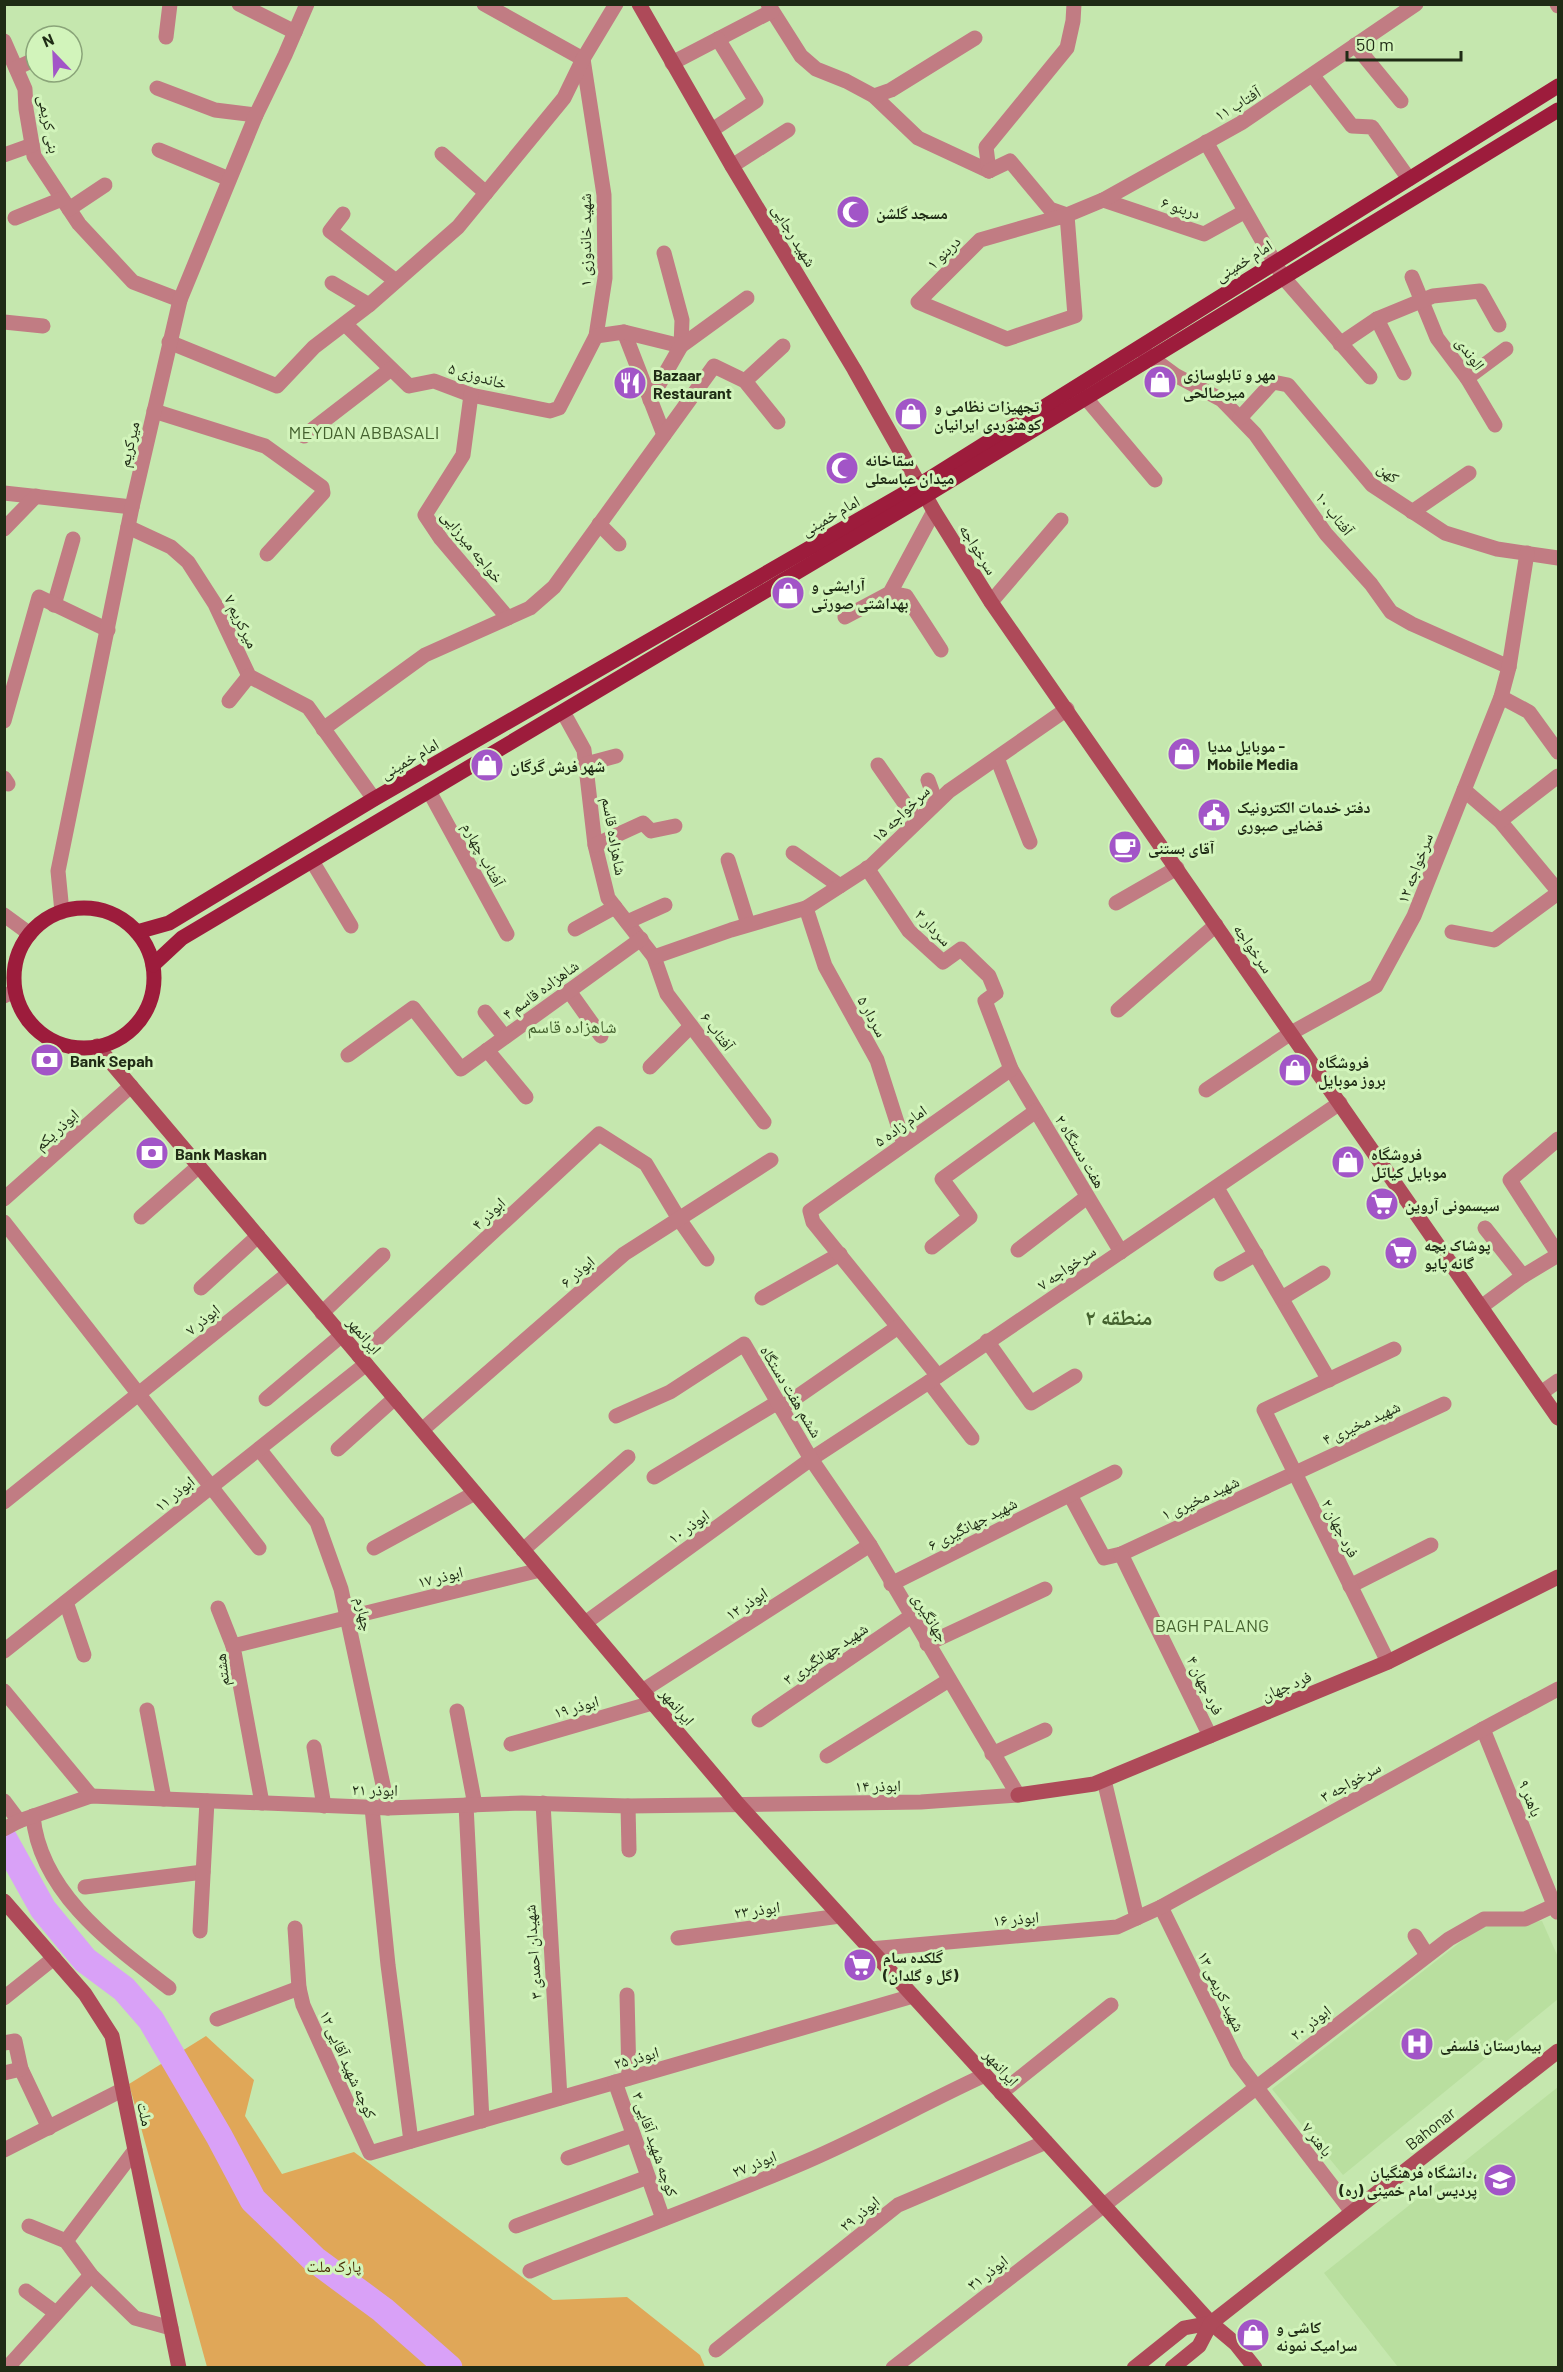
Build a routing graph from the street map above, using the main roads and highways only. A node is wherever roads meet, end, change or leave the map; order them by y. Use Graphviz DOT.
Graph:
graph roads {
  1 [pos="639,4"];
  2 [pos="1558,86"];
  3 [pos="1558,110"];
  4 [pos="1144,353"];
  5 [pos="922,490"];
  6 [pos="137,932"];
  7 [pos="153,964"];
  8 [pos="9,973"];
  9 [pos="10,994"];
  10 [pos="97,1046"];
  11 [pos="1558,1418"];
  12 [pos="1558,1577"];
  13 [pos="1018,1796"];
  14 [pos="4,1901"];
  15 [pos="1558,2051"];
  16 [pos="1211,2323"];
  17 [pos="176,2365"];
  18 [pos="1134,2367"];
  19 [pos="1172,2367"];
  20 [pos="1255,2367"];
  1 -- 5 [label="main road, شهید رجایی"];
  2 -- 4 [label="main road, امام خمینی"];
  3 -- 4 [label="main road, امام خمینی"];
  4 -- 5 [label="main road, امام خمینی"];
  4 -- 5 [label="main road, امام خمینی"];
  5 -- 6 [label="main road, امام خمینی"];
  5 -- 7 [label="main road, امام خمینی"];
  5 -- 11 [label="main road, سرخواجه"];
  6 -- 7 [label="main road"];
  6 -- 8 [label="main road"];
  7 -- 10 [label="main road"];
  8 -- 9 [label="main road"];
  9 -- 10 [label="main road"];
  10 -- 16 [label="main road, ایرانمهر"];
  12 -- 13 [label="main road, فرد جهان"];
  14 -- 17 [label="main road, ملت"];
  15 -- 16 [label="main road, Bahonar"];
  16 -- 18 [label="main road, Bahonar"];
  16 -- 19 [label="main road, Bahonar"];
  16 -- 20 [label="main road, ایرانمهر"];
}
